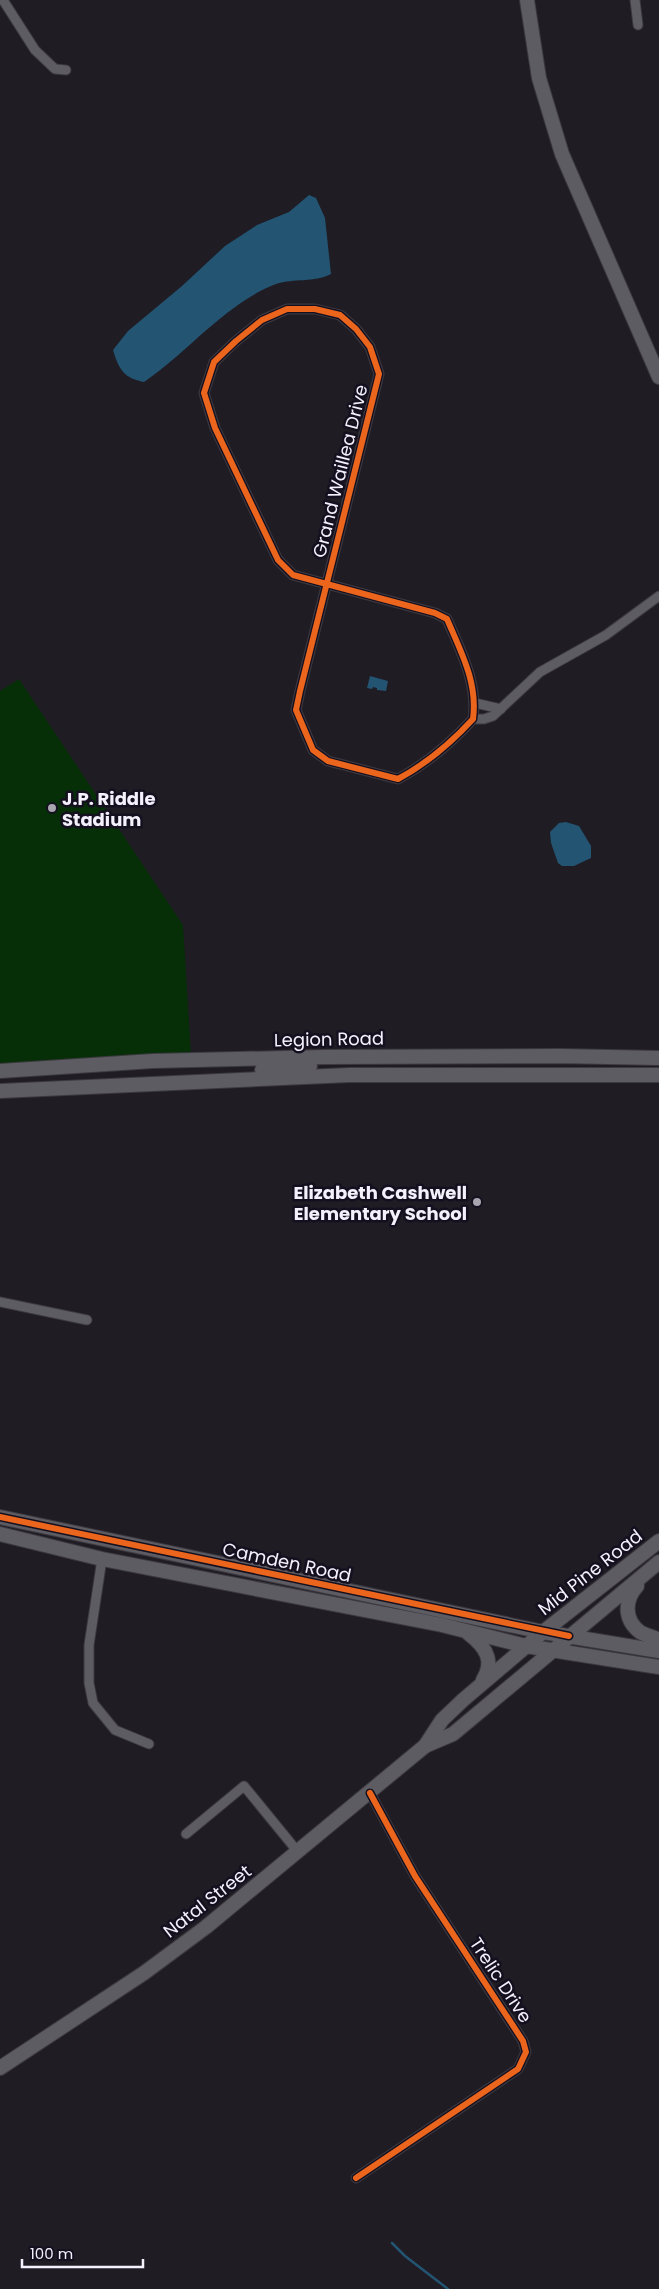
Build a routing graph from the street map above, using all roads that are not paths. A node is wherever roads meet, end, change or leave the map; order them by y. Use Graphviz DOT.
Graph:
graph roads {
  1 [pos="3,0"];
  2 [pos="527,0"];
  3 [pos="635,0"];
  4 [pos="638,25"];
  5 [pos="66,70"];
  6 [pos="659,377"];
  7 [pos="327,584"];
  8 [pos="659,596"];
  9 [pos="475,703"];
  10 [pos="488,705"];
  11 [pos="501,709"];
  12 [pos="473,719"];
  13 [pos="484,719"];
  14 [pos="324,1057"];
  15 [pos="472,1057"];
  16 [pos="574,1057"];
  17 [pos="659,1058"];
  18 [pos="659,1065"];
  19 [pos="0,1071"];
  20 [pos="496,1075"];
  21 [pos="577,1075"];
  22 [pos="659,1075"];
  23 [pos="336,1076"];
  24 [pos="163,1084"];
  25 [pos="0,1091"];
  26 [pos="0,1302"];
  27 [pos="87,1320"];
  28 [pos="0,1517"];
  29 [pos="0,1534"];
  30 [pos="659,1541"];
  31 [pos="102,1559"];
  32 [pos="658,1562"];
  33 [pos="464,1631"];
  34 [pos="543,1632"];
  35 [pos="569,1636"];
  36 [pos="659,1640"];
  37 [pos="526,1646"];
  38 [pos="552,1650"];
  39 [pos="659,1651"];
  40 [pos="659,1667"];
  41 [pos="480,1686"];
  42 [pos="149,1744"];
  43 [pos="425,1746"];
  44 [pos="370,1793"];
  45 [pos="186,1834"];
  46 [pos="298,1852"];
  47 [pos="0,2068"];
  48 [pos="356,2178"];
  1 -- 5 [label="street"];
  2 -- 6 [label="main road"];
  3 -- 4 [label="street"];
  7 -- 7 [label="street, Grand Waillea Drive"];
  7 -- 9 [label="street, Grand Waillea Drive"];
  7 -- 12 [label="street, Grand Waillea Drive"];
  8 -- 11 [label="street"];
  9 -- 10 [label="street"];
  9 -- 12 [label="street, Grand Waillea Drive"];
  10 -- 11 [label="street"];
  10 -- 13 [label="street"];
  11 -- 13 [label="street"];
  12 -- 13 [label="street"];
  14 -- 15 [label="main road, Legion Road"];
  14 -- 19 [label="main road, Legion Road"];
  14 -- 24 [label="main road"];
  15 -- 16 [label="main road, Legion Road"];
  15 -- 23 [label="main road"];
  16 -- 17 [label="main road, Legion Road"];
  16 -- 20 [label="main road"];
  18 -- 21 [label="main road"];
  20 -- 21 [label="main road, Legion Road"];
  20 -- 23 [label="main road, Legion Road"];
  21 -- 22 [label="main road, Legion Road"];
  23 -- 24 [label="main road, Legion Road"];
  24 -- 25 [label="main road, Legion Road"];
  26 -- 27 [label="street"];
  28 -- 34 [label="main road, Camden Road"];
  29 -- 31 [label="main road, Camden Road"];
  30 -- 34 [label="main road, Mid Pine Road"];
  31 -- 33 [label="main road, Camden Road"];
  31 -- 42 [label="street"];
  32 -- 35 [label="main road, Mid Pine Road"];
  32 -- 36 [label="main road"];
  33 -- 37 [label="main road, Camden Road"];
  33 -- 41 [label="main road"];
  34 -- 35 [label="main road, Camden Road"];
  34 -- 37 [label="main road, Natal Street"];
  35 -- 38 [label="main road, Natal Street"];
  35 -- 39 [label="main road, Camden Road"];
  37 -- 38 [label="main road, Camden Road"];
  37 -- 41 [label="main road, Natal Street"];
  38 -- 40 [label="main road, Camden Road"];
  38 -- 43 [label="main road, Natal Street"];
  41 -- 43 [label="main road, Natal Street"];
  43 -- 44 [label="main road, Natal Street"];
  44 -- 46 [label="main road, Natal Street"];
  44 -- 48 [label="street, Trelic Drive"];
  45 -- 46 [label="street"];
  46 -- 47 [label="main road, Natal Street"];
}
